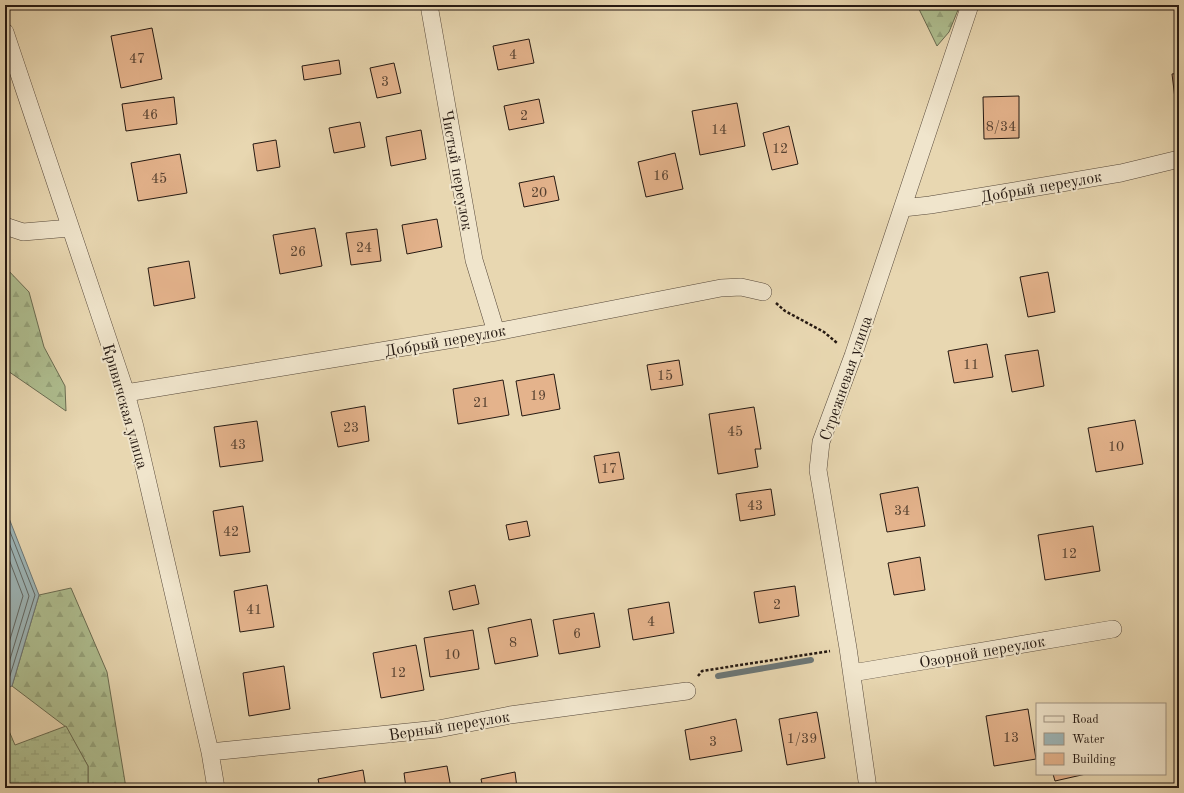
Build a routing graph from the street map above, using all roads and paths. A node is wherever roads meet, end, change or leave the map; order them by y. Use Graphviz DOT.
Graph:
graph roads {
  1 [pos="430,5"];
  2 [pos="970,5"];
  3 [pos="5,32"];
  4 [pos="1179,159"];
  5 [pos="903,208"];
  6 [pos="5,226"];
  7 [pos="70,228"];
  8 [pos="763,292"];
  9 [pos="496,332"];
  10 [pos="853,356"];
  11 [pos="126,394"];
  12 [pos="1112,629"];
  13 [pos="848,648"];
  14 [pos="852,673"];
  15 [pos="687,691"];
  16 [pos="210,752"];
  17 [pos="216,788"];
  18 [pos="868,788"];
  1 -- 9 [label="street, Чистый переулок"];
  2 -- 5 [label="street, Стрежневая улица"];
  3 -- 7 [label="street, Кривичская улица"];
  4 -- 5 [label="street, Добрый переулок"];
  5 -- 10 [label="street, Стрежневая улица"];
  6 -- 7 [label="street"];
  7 -- 11 [label="street, Кривичская улица"];
  8 -- 9 [label="street, Добрый переулок"];
  8 -- 10 [label="path"];
  9 -- 11 [label="street, Добрый переулок"];
  10 -- 13 [label="street, Стрежневая улица"];
  11 -- 16 [label="street, Кривичская улица"];
  12 -- 14 [label="street, Озорной переулок"];
  13 -- 14 [label="street, Стрежневая улица"];
  13 -- 15 [label="path"];
  14 -- 18 [label="street, Стрежневая улица"];
  15 -- 16 [label="street, Верный переулок"];
  16 -- 17 [label="street, Кривичская улица"];
}
